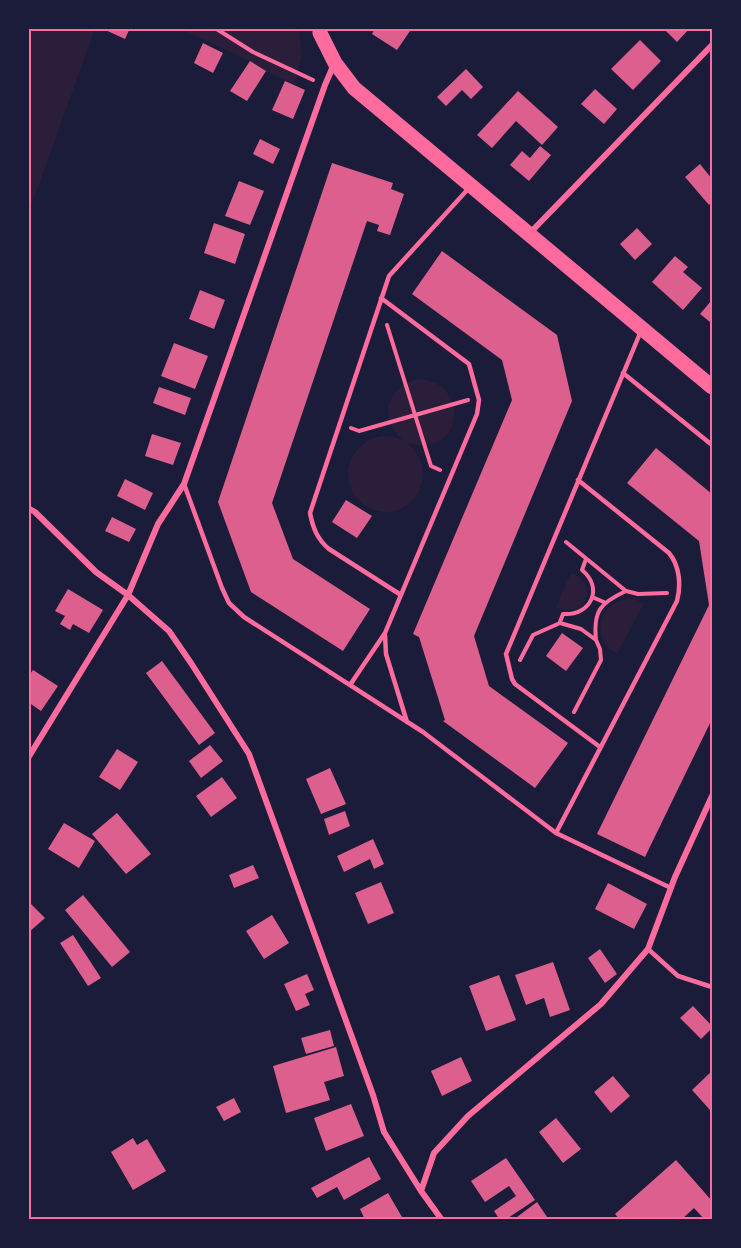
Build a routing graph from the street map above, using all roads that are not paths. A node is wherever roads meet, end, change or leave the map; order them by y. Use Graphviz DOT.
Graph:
graph roads {
  1 [pos="320,28"];
  2 [pos="712,45"];
  3 [pos="335,63"];
  4 [pos="471,186"];
  5 [pos="529,234"];
  6 [pos="381,300"];
  7 [pos="642,328"];
  8 [pos="623,373"];
  9 [pos="712,387"];
  10 [pos="712,445"];
  11 [pos="578,480"];
  12 [pos="184,484"];
  13 [pos="28,508"];
  14 [pos="128,595"];
  15 [pos="401,596"];
  16 [pos="385,633"];
  17 [pos="350,685"];
  18 [pos="407,722"];
  19 [pos="600,747"];
  20 [pos="28,758"];
  21 [pos="712,796"];
  22 [pos="556,832"];
  23 [pos="671,888"];
  24 [pos="648,949"];
  25 [pos="712,987"];
  26 [pos="421,1191"];
  27 [pos="442,1220"];
  1 -- 3 [label="main road"];
  2 -- 5 [label="street"];
  3 -- 4 [label="main road"];
  3 -- 12 [label="street"];
  4 -- 5 [label="main road"];
  4 -- 6 [label="lane"];
  5 -- 7 [label="main road"];
  6 -- 15 [label="lane"];
  6 -- 15 [label="lane"];
  7 -- 8 [label="lane"];
  7 -- 9 [label="main road"];
  8 -- 10 [label="lane"];
  8 -- 11 [label="lane"];
  11 -- 19 [label="lane"];
  11 -- 19 [label="lane"];
  12 -- 14 [label="street"];
  12 -- 17 [label="lane"];
  13 -- 14 [label="street"];
  14 -- 20 [label="street"];
  14 -- 26 [label="street"];
  15 -- 16 [label="lane"];
  16 -- 17 [label="lane"];
  16 -- 18 [label="lane"];
  17 -- 18 [label="lane"];
  18 -- 22 [label="lane"];
  19 -- 22 [label="lane"];
  21 -- 23 [label="street"];
  22 -- 23 [label="lane"];
  23 -- 24 [label="street"];
  24 -- 25 [label="lane"];
  24 -- 26 [label="street"];
  26 -- 27 [label="street"];
}
